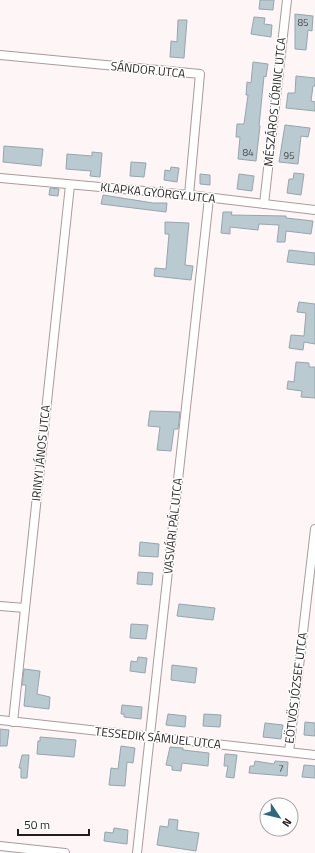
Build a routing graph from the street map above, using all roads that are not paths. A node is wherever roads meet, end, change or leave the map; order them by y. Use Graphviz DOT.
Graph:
graph roads {
  1 [pos="286,0"];
  2 [pos="0,55"];
  3 [pos="0,178"];
  4 [pos="70,185"];
  5 [pos="189,195"];
  6 [pos="209,198"];
  7 [pos="264,204"];
  8 [pos="315,210"];
  9 [pos="315,529"];
  10 [pos="0,606"];
  11 [pos="25,608"];
  12 [pos="0,720"];
  13 [pos="13,722"];
  14 [pos="150,737"];
  15 [pos="289,752"];
  16 [pos="315,755"];
  17 [pos="0,846"];
  18 [pos="65,853"];
  19 [pos="137,853"];
  1 -- 7 [label="street, MÉSZÁROS LŐRINC UTCA"];
  2 -- 5 [label="street, SÁNDOR UTCA"];
  3 -- 4 [label="street, KLAPKA GYÖRGY UTCA"];
  4 -- 5 [label="street, KLAPKA GYÖRGY UTCA"];
  4 -- 11 [label="street, IRINYI JÁNOS UTCA"];
  5 -- 6 [label="street, KLAPKA GYÖRGY UTCA"];
  6 -- 7 [label="street, KLAPKA GYÖRGY UTCA"];
  6 -- 14 [label="street, VASVÁRI PÁL UTCA"];
  7 -- 8 [label="street, KLAPKA GYÖRGY UTCA"];
  9 -- 15 [label="street, EÖTVÖS JÓZSEF UTCA"];
  10 -- 11 [label="street"];
  11 -- 13 [label="street, IRINYI JÁNOS UTCA"];
  12 -- 13 [label="street, TESSEDIK SÁMUEL UTCA"];
  13 -- 14 [label="street, TESSEDIK SÁMUEL UTCA"];
  14 -- 15 [label="street, TESSEDIK SÁMUEL UTCA"];
  14 -- 19 [label="street, VASVÁRI PÁL UTCA"];
  15 -- 16 [label="street, TESSEDIK SÁMUEL UTCA"];
  17 -- 18 [label="street"];
}
